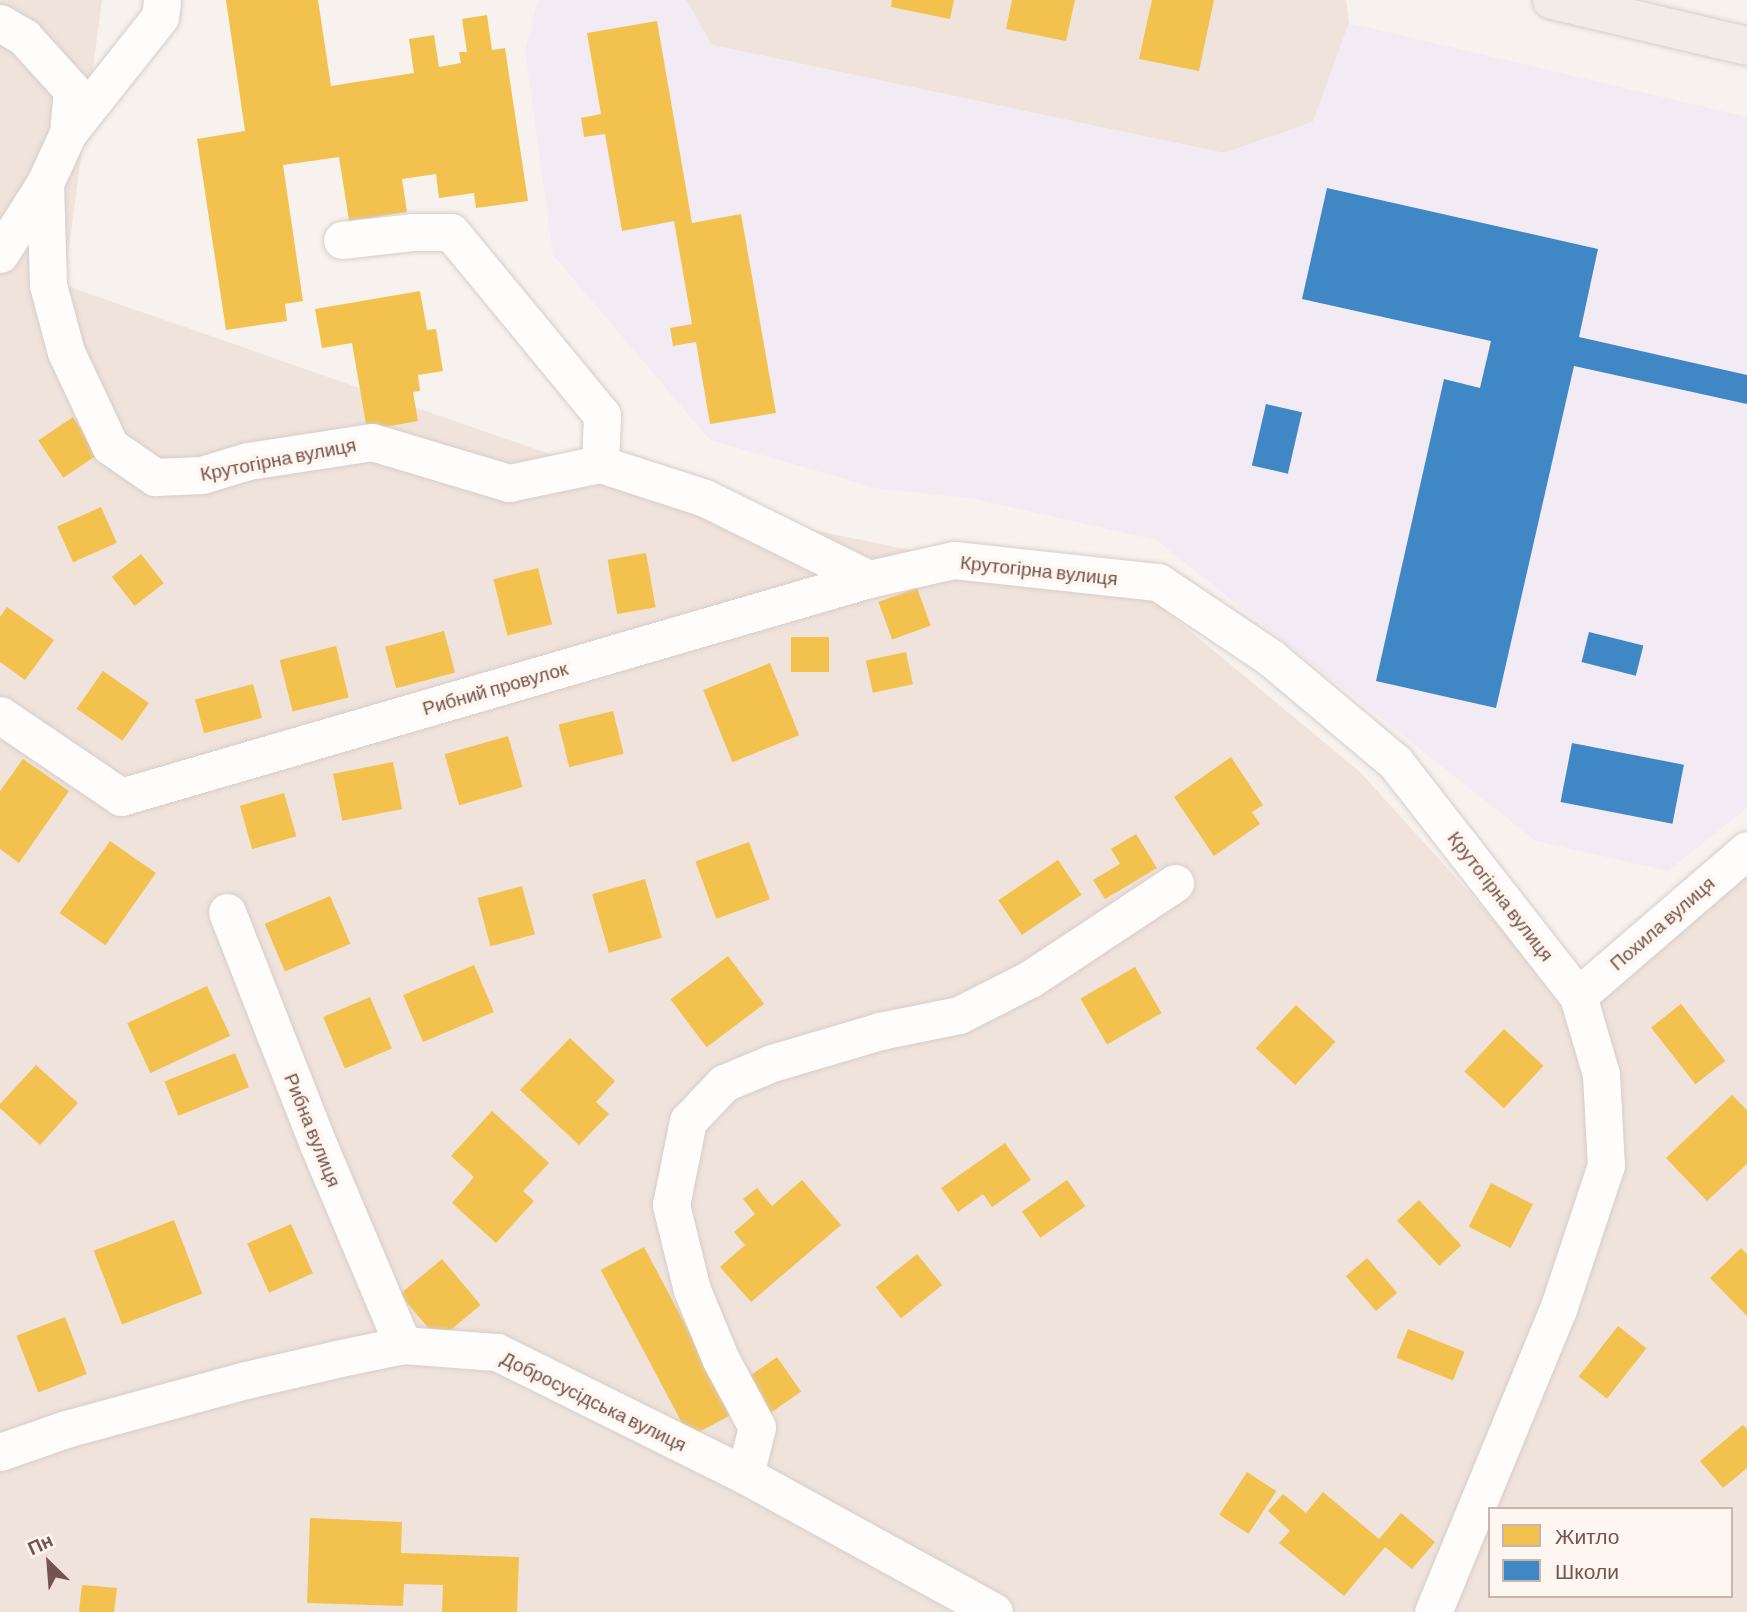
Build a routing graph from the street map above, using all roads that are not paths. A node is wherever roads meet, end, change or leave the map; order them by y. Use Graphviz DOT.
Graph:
graph roads {
  1 [pos="162,0"];
  2 [pos="1552,0"];
  3 [pos="0,23"];
  4 [pos="1747,46"];
  5 [pos="68,133"];
  6 [pos="45,183"];
  7 [pos="342,240"];
  8 [pos="0,254"];
  9 [pos="600,464"];
  10 [pos="869,579"];
  11 [pos="0,715"];
  12 [pos="1747,850"];
  13 [pos="1175,883"];
  14 [pos="227,912"];
  15 [pos="1578,996"];
  16 [pos="403,1345"];
  17 [pos="0,1452"];
  18 [pos="745,1475"];
  19 [pos="993,1612"];
  20 [pos="1433,1612"];
  1 -- 5 [label="street"];
  2 -- 4 [label="main road"];
  3 -- 5 [label="street, Крутогірна вулиця"];
  5 -- 6 [label="street, Крутогірна вулиця"];
  6 -- 8 [label="street"];
  6 -- 9 [label="street, Крутогірна вулиця"];
  7 -- 9 [label="street"];
  9 -- 10 [label="street, Крутогірна вулиця"];
  10 -- 11 [label="street, Рибний провулок"];
  10 -- 15 [label="street, Крутогірна вулиця"];
  12 -- 15 [label="street, Похила вулиця"];
  13 -- 18 [label="street"];
  14 -- 16 [label="street, Рибна вулиця"];
  15 -- 20 [label="street, Крутогірна вулиця"];
  16 -- 17 [label="street, Добросусідська вулиця"];
  16 -- 18 [label="street, Добросусідська вулиця"];
  18 -- 19 [label="street, Добросусідська вулиця"];
}
